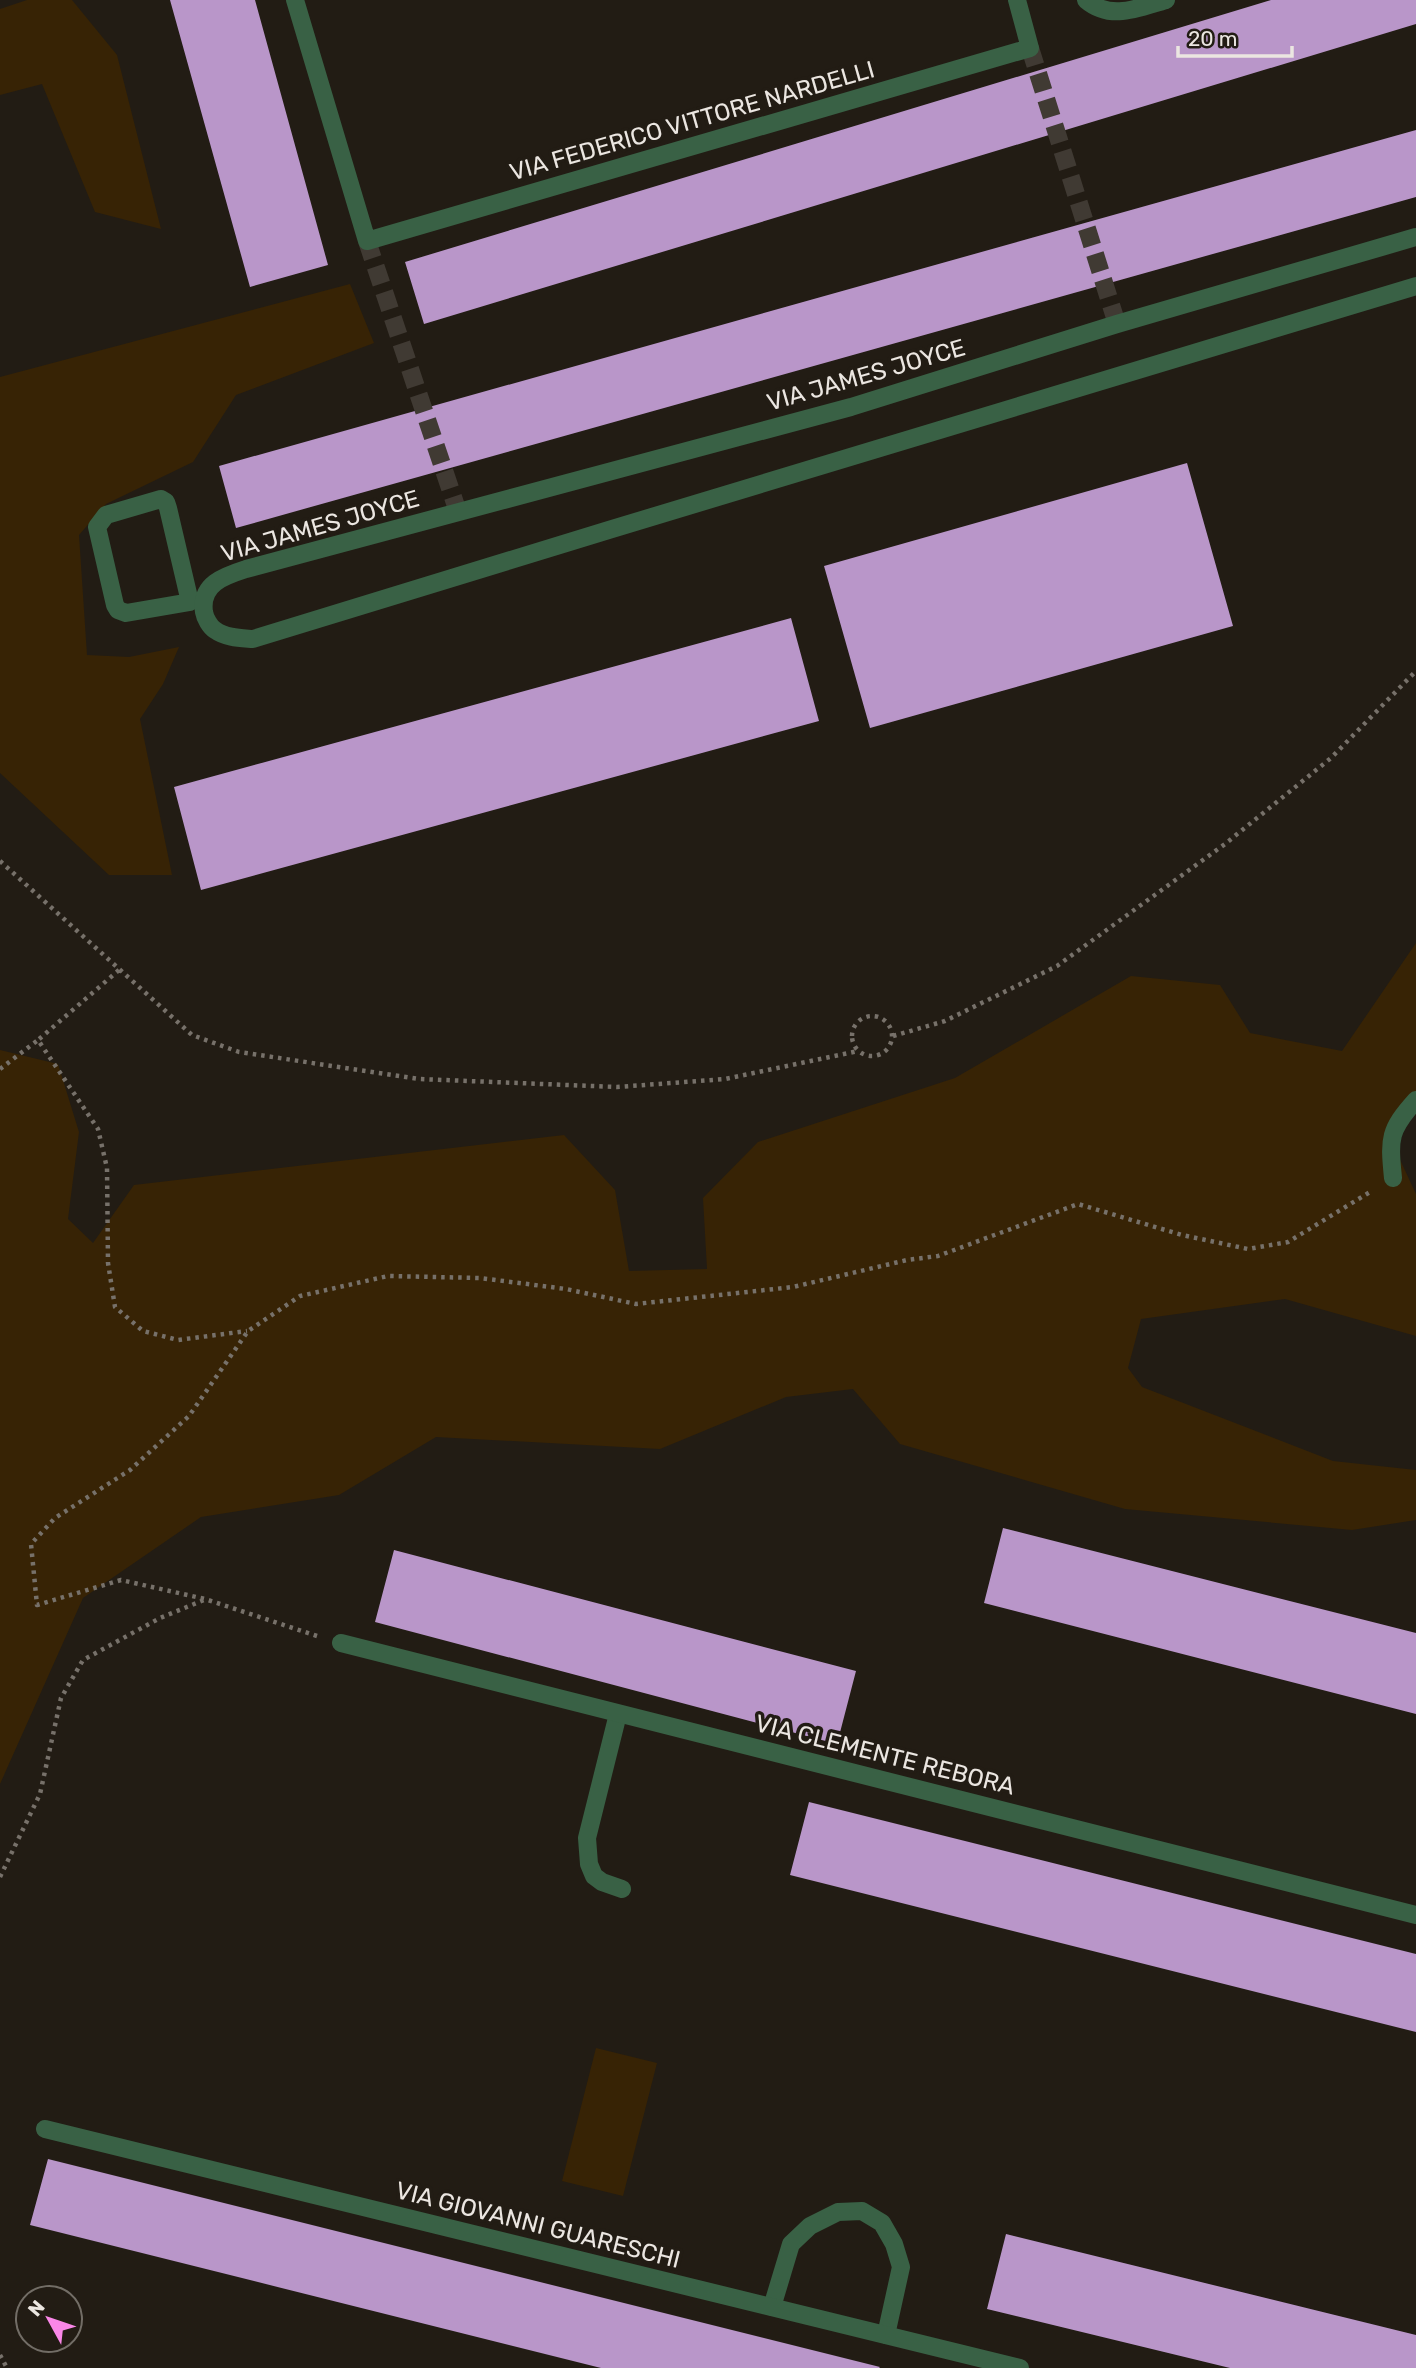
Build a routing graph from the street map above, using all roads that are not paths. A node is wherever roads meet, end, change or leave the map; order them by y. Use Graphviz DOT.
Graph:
graph roads {
  1 [pos="295,0"];
  2 [pos="1017,0"];
  3 [pos="1086,0"];
  4 [pos="1166,0"];
  5 [pos="1416,237"];
  6 [pos="1416,286"];
  7 [pos="196,602"];
  8 [pos="1416,1100"];
  9 [pos="1393,1178"];
  10 [pos="341,1643"];
  11 [pos="618,1713"];
  12 [pos="622,1889"];
  13 [pos="1416,1915"];
  14 [pos="45,2129"];
  15 [pos="772,2307"];
  16 [pos="886,2335"];
  17 [pos="1020,2368"];
  1 -- 2 [label="street, VIA FEDERICO VITTORE NARDELLI"];
  3 -- 4 [label="street"];
  5 -- 7 [label="street, VIA JAMES JOYCE"];
  6 -- 7 [label="street"];
  7 -- 7 [label="street"];
  8 -- 9 [label="street"];
  10 -- 11 [label="street, VIA CLEMENTE REBORA"];
  11 -- 12 [label="street"];
  11 -- 13 [label="street, VIA CLEMENTE REBORA"];
  14 -- 15 [label="street, VIA GIOVANNI GUARESCHI"];
  15 -- 16 [label="street, VIA GIOVANNI GUARESCHI"];
  15 -- 16 [label="street"];
  16 -- 17 [label="street, VIA GIOVANNI GUARESCHI"];
}
